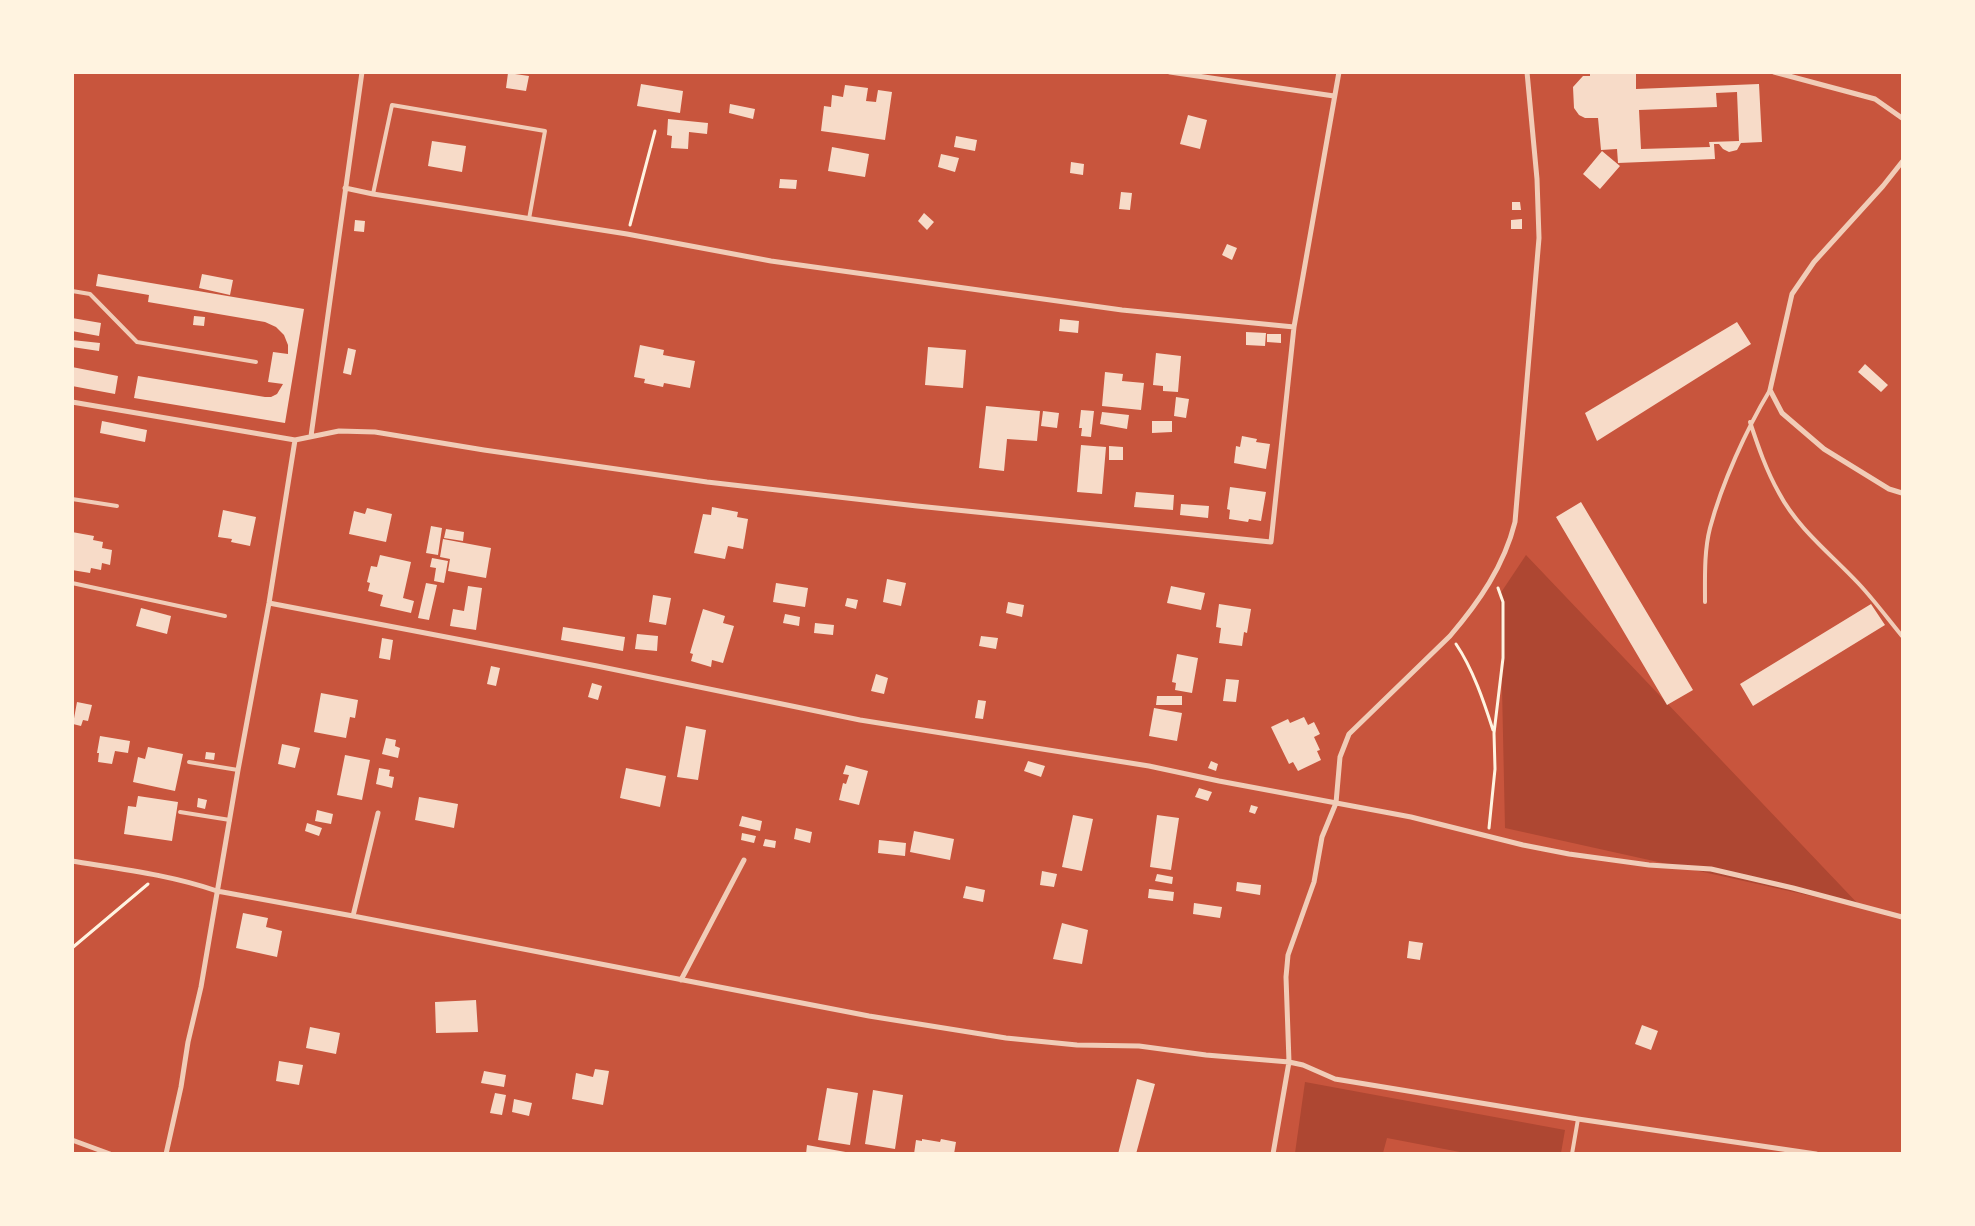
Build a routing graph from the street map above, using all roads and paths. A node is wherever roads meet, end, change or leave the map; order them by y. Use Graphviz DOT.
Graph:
graph roads {
  1 [pos="362,72"];
  2 [pos="1170,72"];
  3 [pos="1340,72"];
  4 [pos="1527,72"];
  5 [pos="1774,72"];
  6 [pos="1334,96"];
  7 [pos="1902,118"];
  8 [pos="655,131"];
  9 [pos="1902,162"];
  10 [pos="345,188"];
  11 [pos="373,194"];
  12 [pos="529,219"];
  13 [pos="627,234"];
  14 [pos="72,291"];
  15 [pos="1294,327"];
  16 [pos="256,362"];
  17 [pos="1770,390"];
  18 [pos="72,402"];
  19 [pos="1750,422"];
  20 [pos="310,436"];
  21 [pos="295,440"];
  22 [pos="1902,493"];
  23 [pos="72,499"];
  24 [pos="117,506"];
  25 [pos="1494,576"];
  26 [pos="72,583"];
  27 [pos="1705,602"];
  28 [pos="269,603"];
  29 [pos="225,616"];
  30 [pos="1450,636"];
  31 [pos="1902,636"];
  32 [pos="1494,733"];
  33 [pos="189,762"];
  34 [pos="238,770"];
  35 [pos="1336,803"];
  36 [pos="180,812"];
  37 [pos="378,813"];
  38 [pos="230,820"];
  39 [pos="1488,835"];
  40 [pos="744,860"];
  41 [pos="72,861"];
  42 [pos="157,876"];
  43 [pos="217,891"];
  44 [pos="353,916"];
  45 [pos="1902,917"];
  46 [pos="72,948"];
  47 [pos="680,980"];
  48 [pos="1289,1062"];
  49 [pos="1578,1119"];
  50 [pos="72,1140"];
  51 [pos="110,1154"];
  52 [pos="166,1154"];
  53 [pos="1273,1154"];
  54 [pos="1572,1154"];
  55 [pos="1816,1154"];
  1 -- 10 [label="street"];
  2 -- 6 [label="street"];
  3 -- 6 [label="street"];
  4 -- 25 [label="street"];
  5 -- 7 [label="street"];
  6 -- 15 [label="street"];
  8 -- 13 [label="path"];
  9 -- 17 [label="street"];
  10 -- 11 [label="street"];
  10 -- 20 [label="street"];
  11 -- 12 [label="street"];
  11 -- 12 [label="lane"];
  12 -- 13 [label="street"];
  13 -- 15 [label="street"];
  14 -- 16 [label="lane"];
  15 -- 20 [label="street"];
  17 -- 19 [label="lane"];
  17 -- 22 [label="street"];
  18 -- 21 [label="street"];
  19 -- 27 [label="lane"];
  19 -- 31 [label="lane"];
  20 -- 21 [label="street"];
  21 -- 28 [label="street"];
  23 -- 24 [label="lane"];
  25 -- 30 [label="street"];
  25 -- 32 [label="path"];
  26 -- 29 [label="lane"];
  28 -- 34 [label="street"];
  28 -- 35 [label="street"];
  30 -- 32 [label="path"];
  30 -- 35 [label="street"];
  32 -- 39 [label="path"];
  33 -- 34 [label="lane"];
  34 -- 38 [label="street"];
  35 -- 39 [label="street"];
  35 -- 48 [label="street"];
  36 -- 38 [label="lane"];
  37 -- 44 [label="street"];
  38 -- 43 [label="street"];
  39 -- 45 [label="street"];
  40 -- 47 [label="street"];
  41 -- 42 [label="street"];
  42 -- 43 [label="street"];
  42 -- 46 [label="path"];
  43 -- 44 [label="street"];
  43 -- 52 [label="street"];
  44 -- 47 [label="street"];
  47 -- 48 [label="street"];
  48 -- 49 [label="street"];
  48 -- 53 [label="street"];
  49 -- 54 [label="lane"];
  49 -- 55 [label="street"];
  50 -- 51 [label="street"];
}
